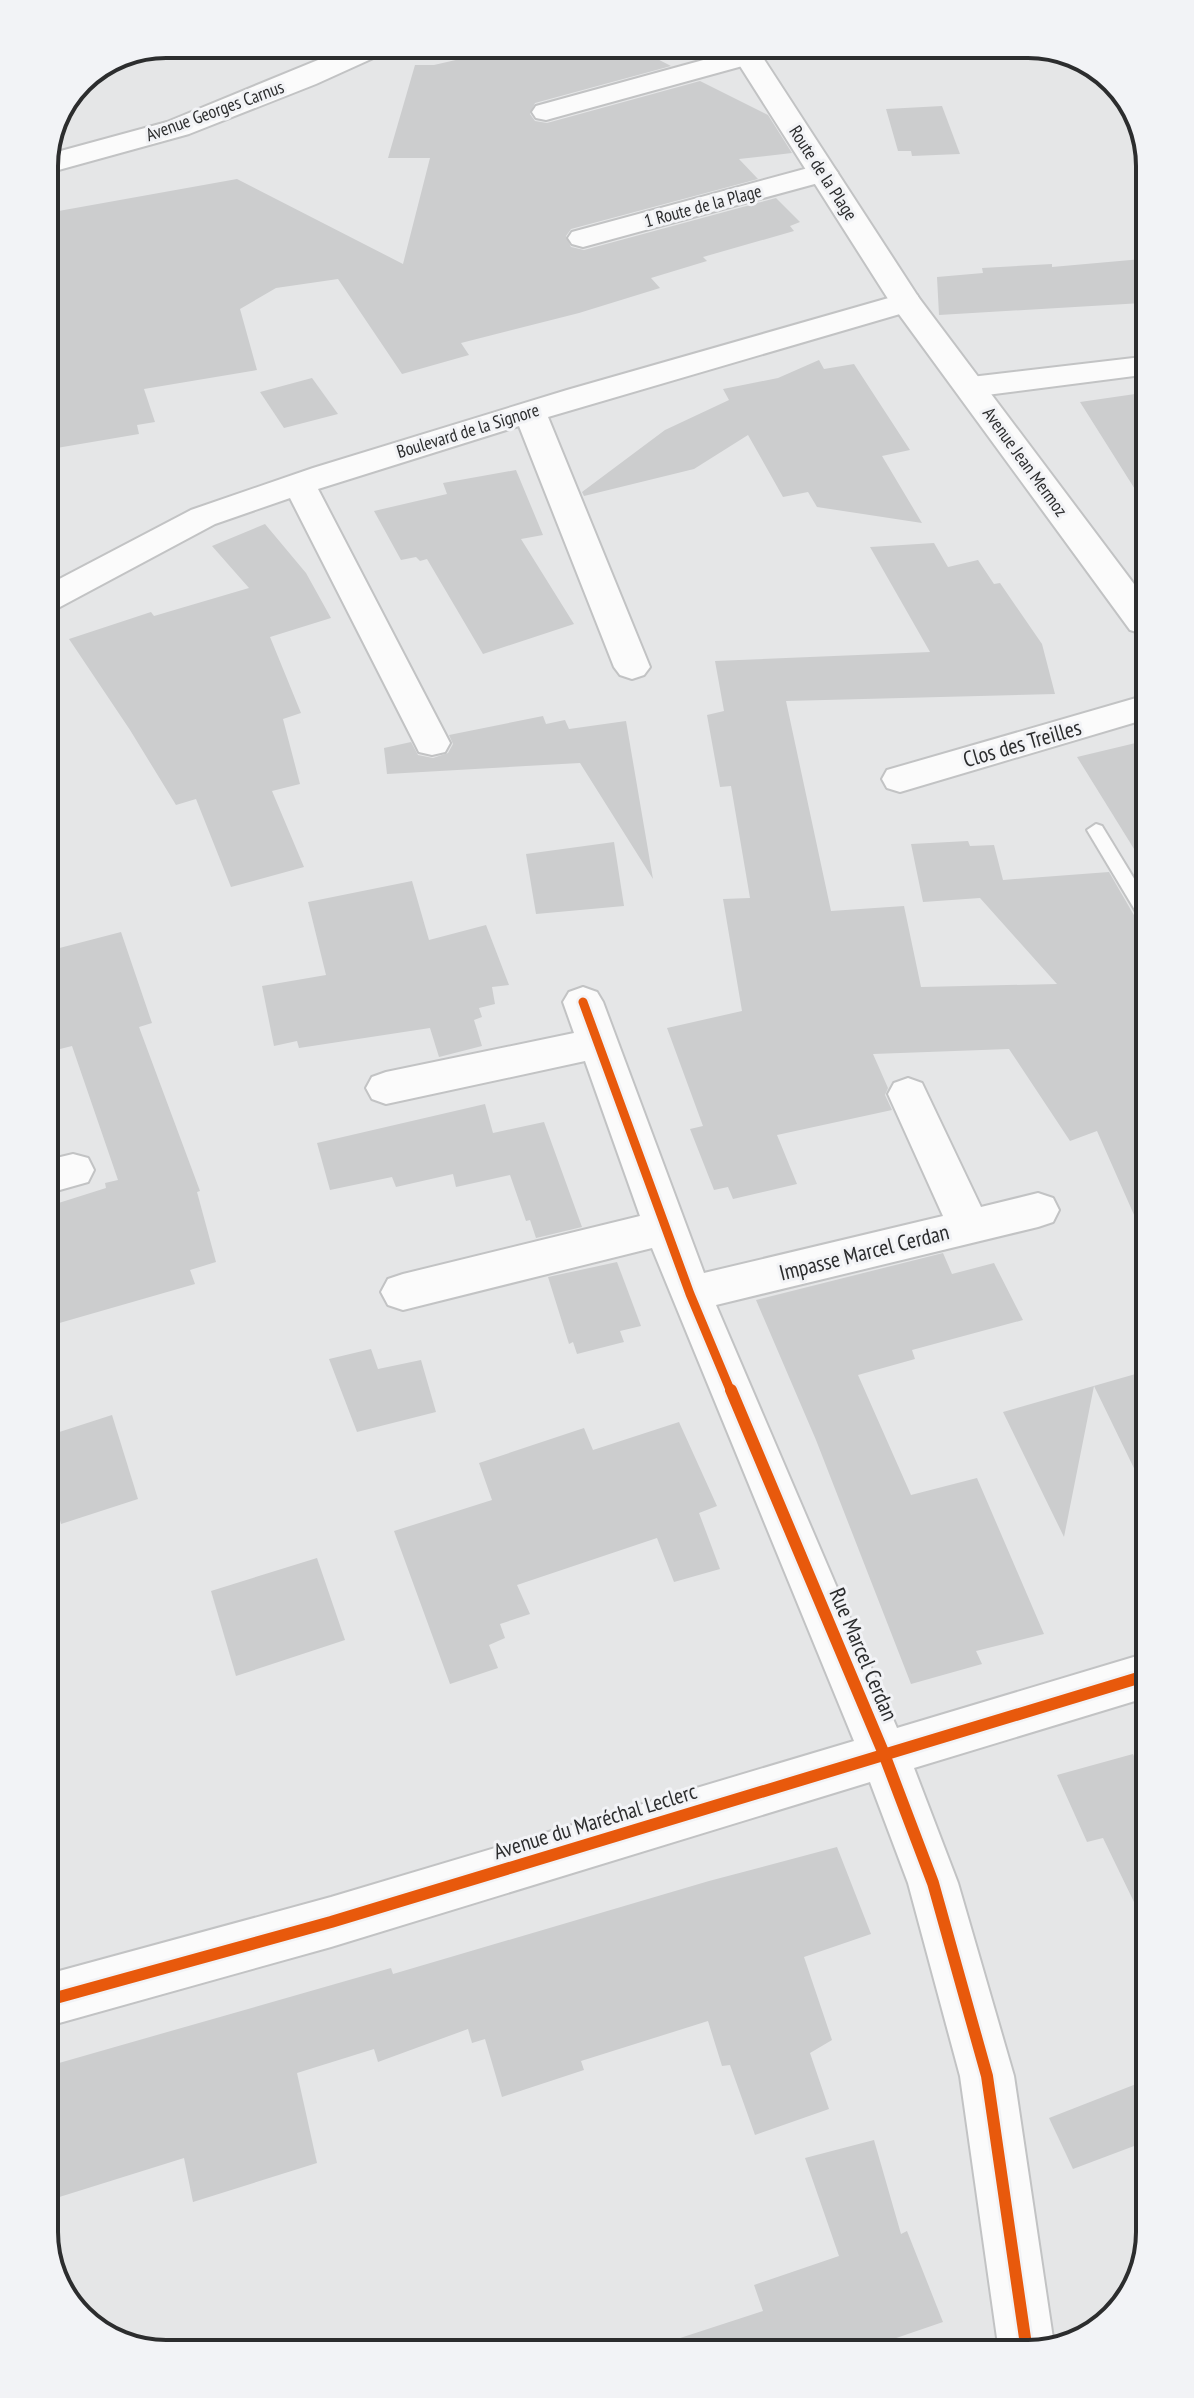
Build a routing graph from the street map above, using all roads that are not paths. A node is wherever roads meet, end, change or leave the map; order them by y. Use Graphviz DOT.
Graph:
graph roads {
  1 [pos="350,58"];
  2 [pos="718,58"];
  3 [pos="749,58"];
  4 [pos="546,112"];
  5 [pos="58,161"];
  6 [pos="823,173"];
  7 [pos="583,238"];
  8 [pos="906,302"];
  9 [pos="1136,367"];
  10 [pos="971,387"];
  11 [pos="530,412"];
  12 [pos="299,484"];
  13 [pos="58,594"];
  14 [pos="1136,612"];
  15 [pos="632,667"];
  16 [pos="1136,710"];
  17 [pos="432,743"];
  18 [pos="900,779"];
  19 [pos="1096,830"];
  20 [pos="1136,897"];
  21 [pos="583,1002"];
  22 [pos="598,1043"];
  23 [pos="386,1088"];
  24 [pos="908,1094"];
  25 [pos="1038,1210"];
  26 [pos="969,1226"];
  27 [pos="666,1227"];
  28 [pos="403,1292"];
  29 [pos="690,1294"];
  30 [pos="1136,1679"];
  31 [pos="884,1754"];
  32 [pos="58,1997"];
  33 [pos="1025,2340"];
  1 -- 5 [label="street, Avenue Georges Carnus"];
  2 -- 4 [label="street"];
  3 -- 6 [label="street, Route de la Plage"];
  6 -- 7 [label="street, 1 Route de la Plage"];
  6 -- 8 [label="street, Route de la Plage"];
  8 -- 10 [label="street, Avenue Jean Mermoz"];
  8 -- 11 [label="street, Boulevard de la Signore"];
  9 -- 10 [label="street"];
  10 -- 14 [label="street, Avenue Jean Mermoz"];
  11 -- 12 [label="street, Boulevard de la Signore"];
  11 -- 15 [label="street"];
  12 -- 13 [label="street, Boulevard de la Signore"];
  12 -- 17 [label="street"];
  16 -- 18 [label="street, Clos des Treilles"];
  19 -- 20 [label="lane"];
  21 -- 22 [label="street, Rue Marcel Cerdan"];
  22 -- 23 [label="street"];
  22 -- 27 [label="street, Rue Marcel Cerdan"];
  24 -- 26 [label="street"];
  25 -- 26 [label="street, Impasse Marcel Cerdan"];
  26 -- 29 [label="street, Impasse Marcel Cerdan"];
  27 -- 28 [label="street"];
  27 -- 29 [label="street, Rue Marcel Cerdan"];
  29 -- 31 [label="street, Rue Marcel Cerdan"];
  30 -- 31 [label="street, Avenue du Maréchal Leclerc"];
  31 -- 32 [label="street, Avenue du Maréchal Leclerc"];
  31 -- 33 [label="street, Rue Marcel Cerdan"];
}
